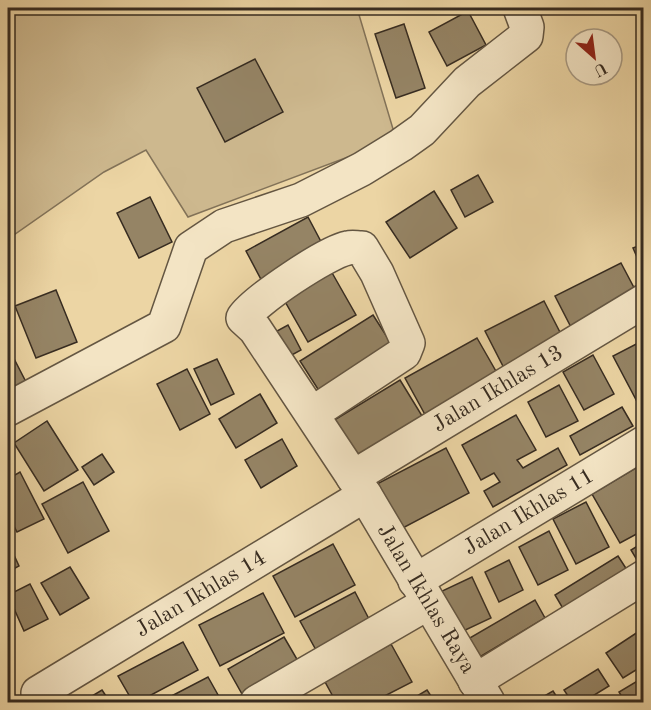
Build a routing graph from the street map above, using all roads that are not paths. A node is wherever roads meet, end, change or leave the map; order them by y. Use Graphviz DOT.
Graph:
graph roads {
  1 [pos="520,8"];
  2 [pos="644,301"];
  3 [pos="8,409"];
  4 [pos="313,413"];
  5 [pos="644,443"];
  6 [pos="359,486"];
  7 [pos="644,577"];
  8 [pos="422,592"];
  9 [pos="481,692"];
  10 [pos="38,693"];
  11 [pos="257,702"];
  1 -- 3 [label="street"];
  2 -- 6 [label="street, Jalan Ikhlas 13"];
  4 -- 4 [label="street, Jalan Ikhlas Raya"];
  4 -- 6 [label="street, Jalan Ikhlas Raya"];
  5 -- 8 [label="street, Jalan Ikhlas 11"];
  6 -- 8 [label="street, Jalan Ikhlas Raya"];
  6 -- 10 [label="street, Jalan Ikhlas 14"];
  7 -- 9 [label="street"];
  8 -- 9 [label="street, Jalan Ikhlas Raya"];
  8 -- 11 [label="street, Jalan Ikhlas 11"];
}
